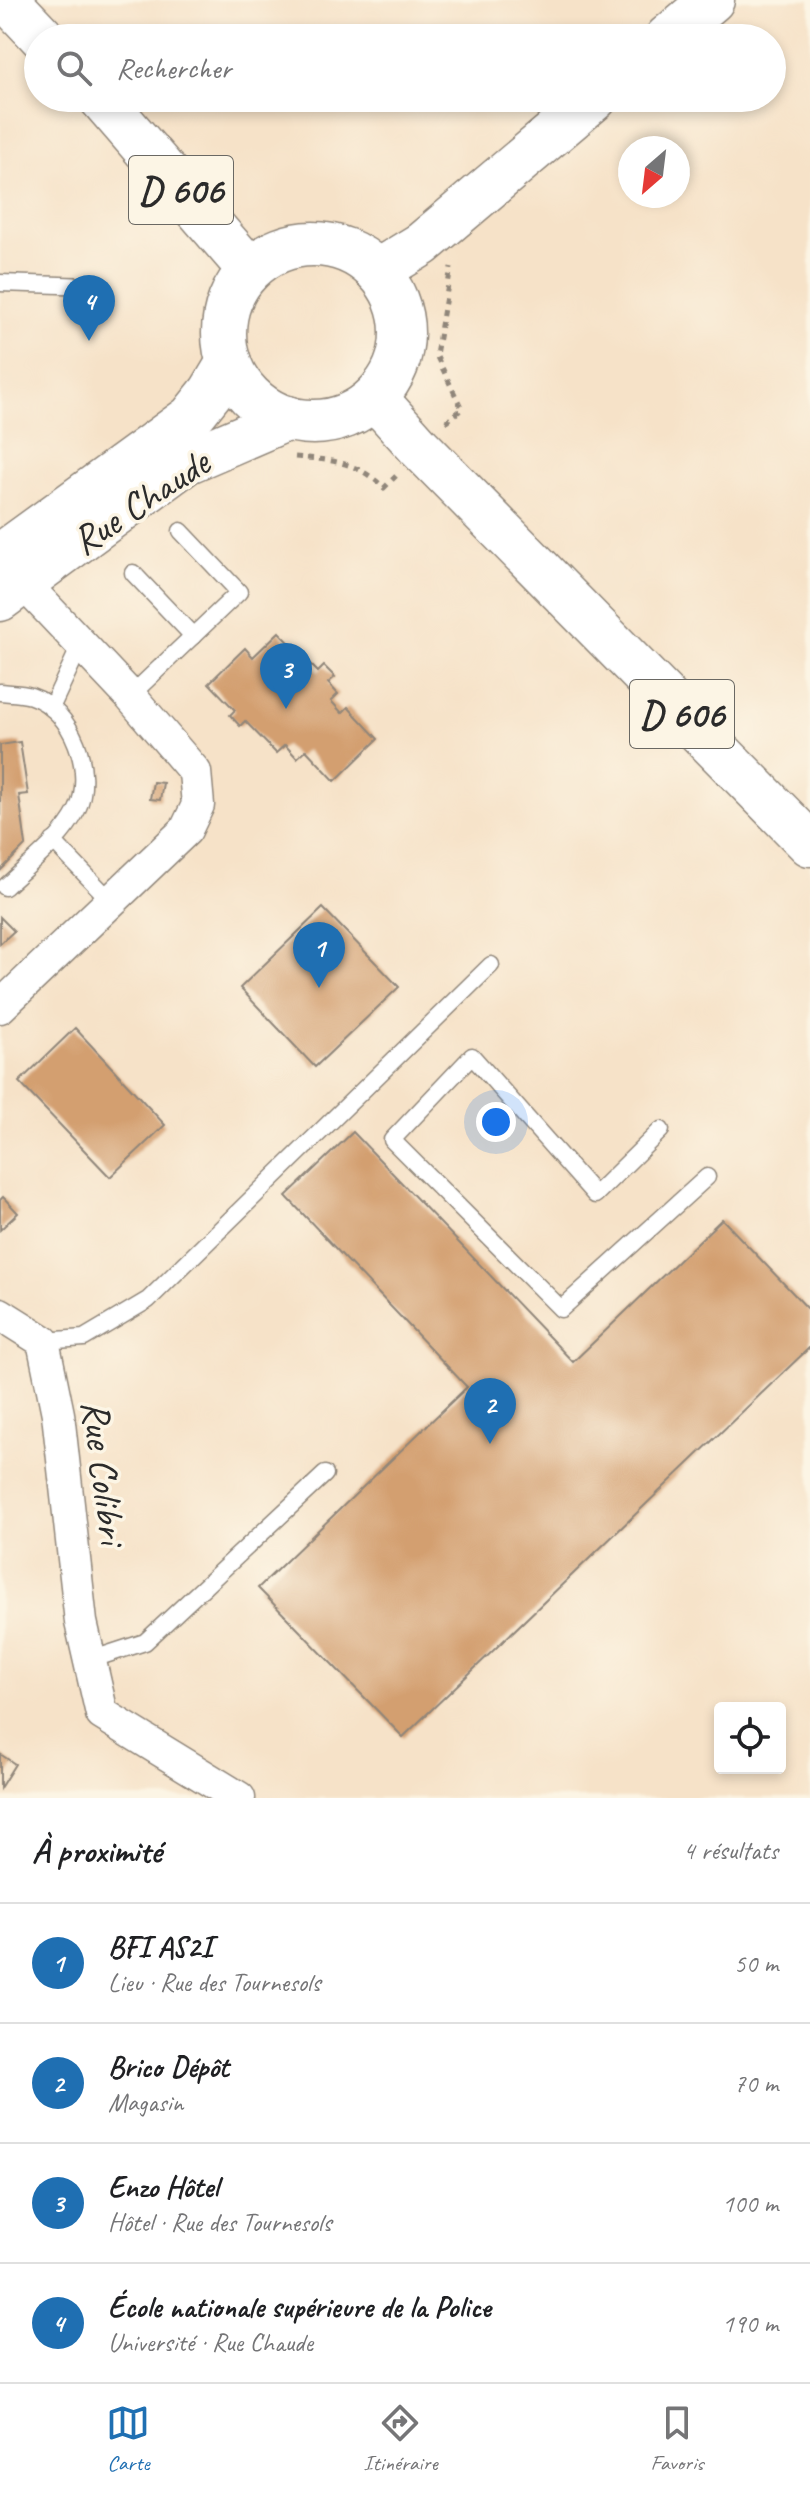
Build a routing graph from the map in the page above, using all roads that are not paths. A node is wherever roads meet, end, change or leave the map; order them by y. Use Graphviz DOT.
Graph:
graph roads {
  1 [pos="7,0"];
  2 [pos="712,0"];
  3 [pos="30,24"];
  4 [pos="684,24"];
  5 [pos="113,112"];
  6 [pos="578,112"];
  7 [pos="249,269"];
  8 [pos="378,271"];
  9 [pos="0,283"];
  10 [pos="90,286"];
  11 [pos="229,362"];
  12 [pos="375,398"];
  13 [pos="288,418"];
  14 [pos="181,531"];
  15 [pos="5,573"];
  16 [pos="133,573"];
  17 [pos="193,636"];
  18 [pos="81,644"];
  19 [pos="0,692"];
  20 [pos="130,696"];
  21 [pos="51,708"];
  22 [pos="53,841"];
  23 [pos="810,844"];
  24 [pos="5,887"];
  25 [pos="110,900"];
  26 [pos="491,965"];
  27 [pos="0,1007"];
  28 [pos="661,1130"];
  29 [pos="707,1177"];
  30 [pos="0,1314"];
  31 [pos="43,1341"];
  32 [pos="325,1474"];
  33 [pos="90,1660"];
  34 [pos="239,1798"];
  1 -- 3 [label="main road"];
  2 -- 4 [label="main road"];
  5 -- 7 [label="main road, D 606"];
  6 -- 8 [label="main road"];
  7 -- 8 [label="main road"];
  7 -- 11 [label="main road"];
  8 -- 12 [label="main road"];
  9 -- 10 [label="lane"];
  11 -- 13 [label="main road"];
  11 -- 15 [label="main road, Rue Chaude"];
  12 -- 13 [label="main road"];
  12 -- 23 [label="main road, D 606"];
  13 -- 15 [label="main road, Rue Chaude"];
  14 -- 17 [label="lane"];
  15 -- 18 [label="street"];
  16 -- 17 [label="lane"];
  17 -- 20 [label="lane"];
  18 -- 20 [label="street"];
  18 -- 21 [label="lane"];
  19 -- 21 [label="lane"];
  20 -- 25 [label="street"];
  21 -- 22 [label="lane"];
  22 -- 24 [label="lane"];
  22 -- 25 [label="lane"];
  25 -- 27 [label="street"];
  26 -- 31 [label="lane"];
  28 -- 29 [label="lane"];
  30 -- 31 [label="street"];
  31 -- 33 [label="street, Rue Colibri"];
  32 -- 33 [label="lane"];
  33 -- 34 [label="street, Rue Colibri"];
}
